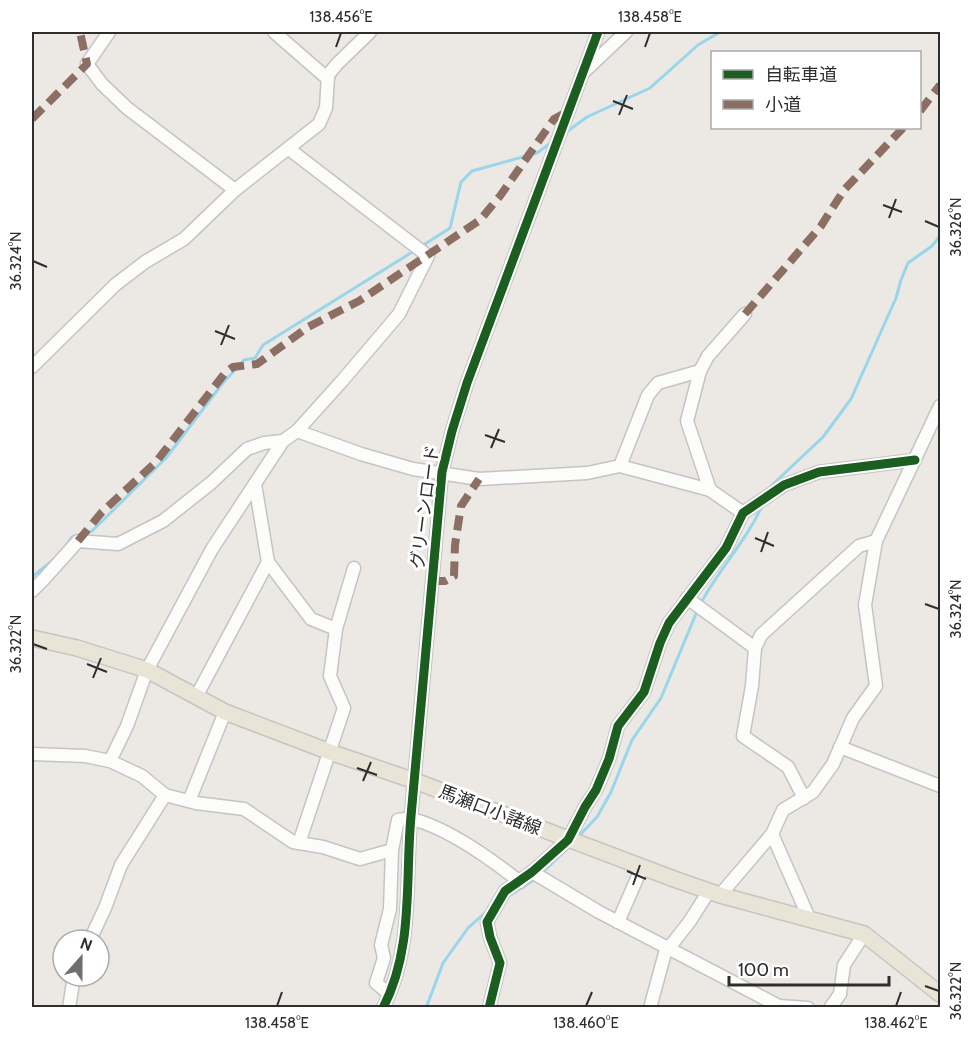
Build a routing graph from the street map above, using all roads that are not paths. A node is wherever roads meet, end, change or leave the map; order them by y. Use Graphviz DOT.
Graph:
graph roads {
  1 [pos="109,32"];
  2 [pos="274,32"];
  3 [pos="370,32"];
  4 [pos="598,32"];
  5 [pos="626,32"];
  6 [pos="585,71"];
  7 [pos="328,79"];
  8 [pos="289,149"];
  9 [pos="235,190"];
  10 [pos="745,314"];
  11 [pos="32,367"];
  12 [pos="700,371"];
  13 [pos="940,406"];
  14 [pos="297,430"];
  15 [pos="283,441"];
  16 [pos="915,460"];
  17 [pos="620,466"];
  18 [pos="442,472"];
  19 [pos="255,484"];
  20 [pos="711,490"];
  21 [pos="744,513"];
  22 [pos="876,541"];
  23 [pos="268,562"];
  24 [pos="354,568"];
  25 [pos="32,591"];
  26 [pos="687,598"];
  27 [pos="336,628"];
  28 [pos="32,638"];
  29 [pos="755,648"];
  30 [pos="147,670"];
  31 [pos="196,697"];
  32 [pos="225,712"];
  33 [pos="840,747"];
  34 [pos="330,752"];
  35 [pos="32,754"];
  36 [pos="110,761"];
  37 [pos="415,781"];
  38 [pos="940,786"];
  39 [pos="165,795"];
  40 [pos="804,798"];
  41 [pos="189,801"];
  42 [pos="411,818"];
  43 [pos="772,834"];
  44 [pos="568,840"];
  45 [pos="298,843"];
  46 [pos="392,850"];
  47 [pos="642,867"];
  48 [pos="532,872"];
  49 [pos="520,882"];
  50 [pos="714,893"];
  51 [pos="809,918"];
  52 [pos="618,922"];
  53 [pos="96,928"];
  54 [pos="864,934"];
  55 [pos="668,948"];
  56 [pos="72,988"];
  57 [pos="389,994"];
  58 [pos="940,994"];
  59 [pos="764,1003"];
  60 [pos="69,1008"];
  61 [pos="383,1008"];
  62 [pos="489,1008"];
  63 [pos="650,1008"];
  64 [pos="808,1008"];
  65 [pos="830,1008"];
  1 -- 9 [label="street"];
  2 -- 7 [label="street"];
  3 -- 7 [label="street"];
  4 -- 6 [label="street, グリーンロード"];
  5 -- 6 [label="street"];
  6 -- 18 [label="street, グリーンロード"];
  7 -- 8 [label="street"];
  8 -- 9 [label="street"];
  8 -- 14 [label="street"];
  9 -- 11 [label="street"];
  10 -- 12 [label="street"];
  12 -- 17 [label="street"];
  12 -- 20 [label="street"];
  13 -- 16 [label="street"];
  14 -- 15 [label="street"];
  14 -- 18 [label="street"];
  15 -- 19 [label="street"];
  15 -- 25 [label="street"];
  16 -- 21 [label="street"];
  16 -- 22 [label="street"];
  17 -- 18 [label="street"];
  17 -- 20 [label="street"];
  18 -- 37 [label="street, グリーンロード"];
  19 -- 23 [label="street"];
  19 -- 30 [label="street"];
  20 -- 21 [label="street"];
  21 -- 26 [label="street"];
  22 -- 29 [label="street"];
  22 -- 33 [label="street"];
  23 -- 27 [label="street"];
  23 -- 31 [label="street"];
  24 -- 27 [label="street"];
  26 -- 29 [label="street"];
  26 -- 44 [label="street"];
  27 -- 34 [label="street"];
  28 -- 30 [label="main road, 馬瀬口小諸線"];
  29 -- 40 [label="street"];
  30 -- 31 [label="main road, 馬瀬口小諸線"];
  30 -- 36 [label="street"];
  31 -- 32 [label="main road, 馬瀬口小諸線"];
  32 -- 34 [label="main road, 馬瀬口小諸線"];
  32 -- 41 [label="street"];
  33 -- 38 [label="street"];
  33 -- 40 [label="street"];
  34 -- 37 [label="main road, 馬瀬口小諸線"];
  34 -- 45 [label="street"];
  35 -- 36 [label="street"];
  36 -- 39 [label="street"];
  37 -- 42 [label="street, グリーンロード"];
  37 -- 44 [label="main road, 馬瀬口小諸線"];
  39 -- 41 [label="street"];
  39 -- 53 [label="street"];
  40 -- 43 [label="street"];
  41 -- 45 [label="street"];
  42 -- 46 [label="street"];
  42 -- 49 [label="street"];
  42 -- 57 [label="street, グリーンロード"];
  43 -- 50 [label="street"];
  43 -- 51 [label="street"];
  44 -- 47 [label="main road, 馬瀬口小諸線"];
  44 -- 48 [label="street"];
  45 -- 46 [label="street"];
  46 -- 57 [label="street"];
  47 -- 50 [label="main road, 馬瀬口小諸線"];
  47 -- 52 [label="street"];
  48 -- 49 [label="street"];
  48 -- 52 [label="street"];
  49 -- 62 [label="street"];
  50 -- 51 [label="main road, 馬瀬口小諸線"];
  50 -- 55 [label="street"];
  51 -- 54 [label="main road, 馬瀬口小諸線"];
  52 -- 55 [label="street"];
  54 -- 58 [label="main road, 馬瀬口小諸線"];
  54 -- 65 [label="street"];
  55 -- 59 [label="street"];
  55 -- 63 [label="street"];
  56 -- 60 [label="street"];
  57 -- 61 [label="street, グリーンロード"];
  59 -- 64 [label="street"];
}
